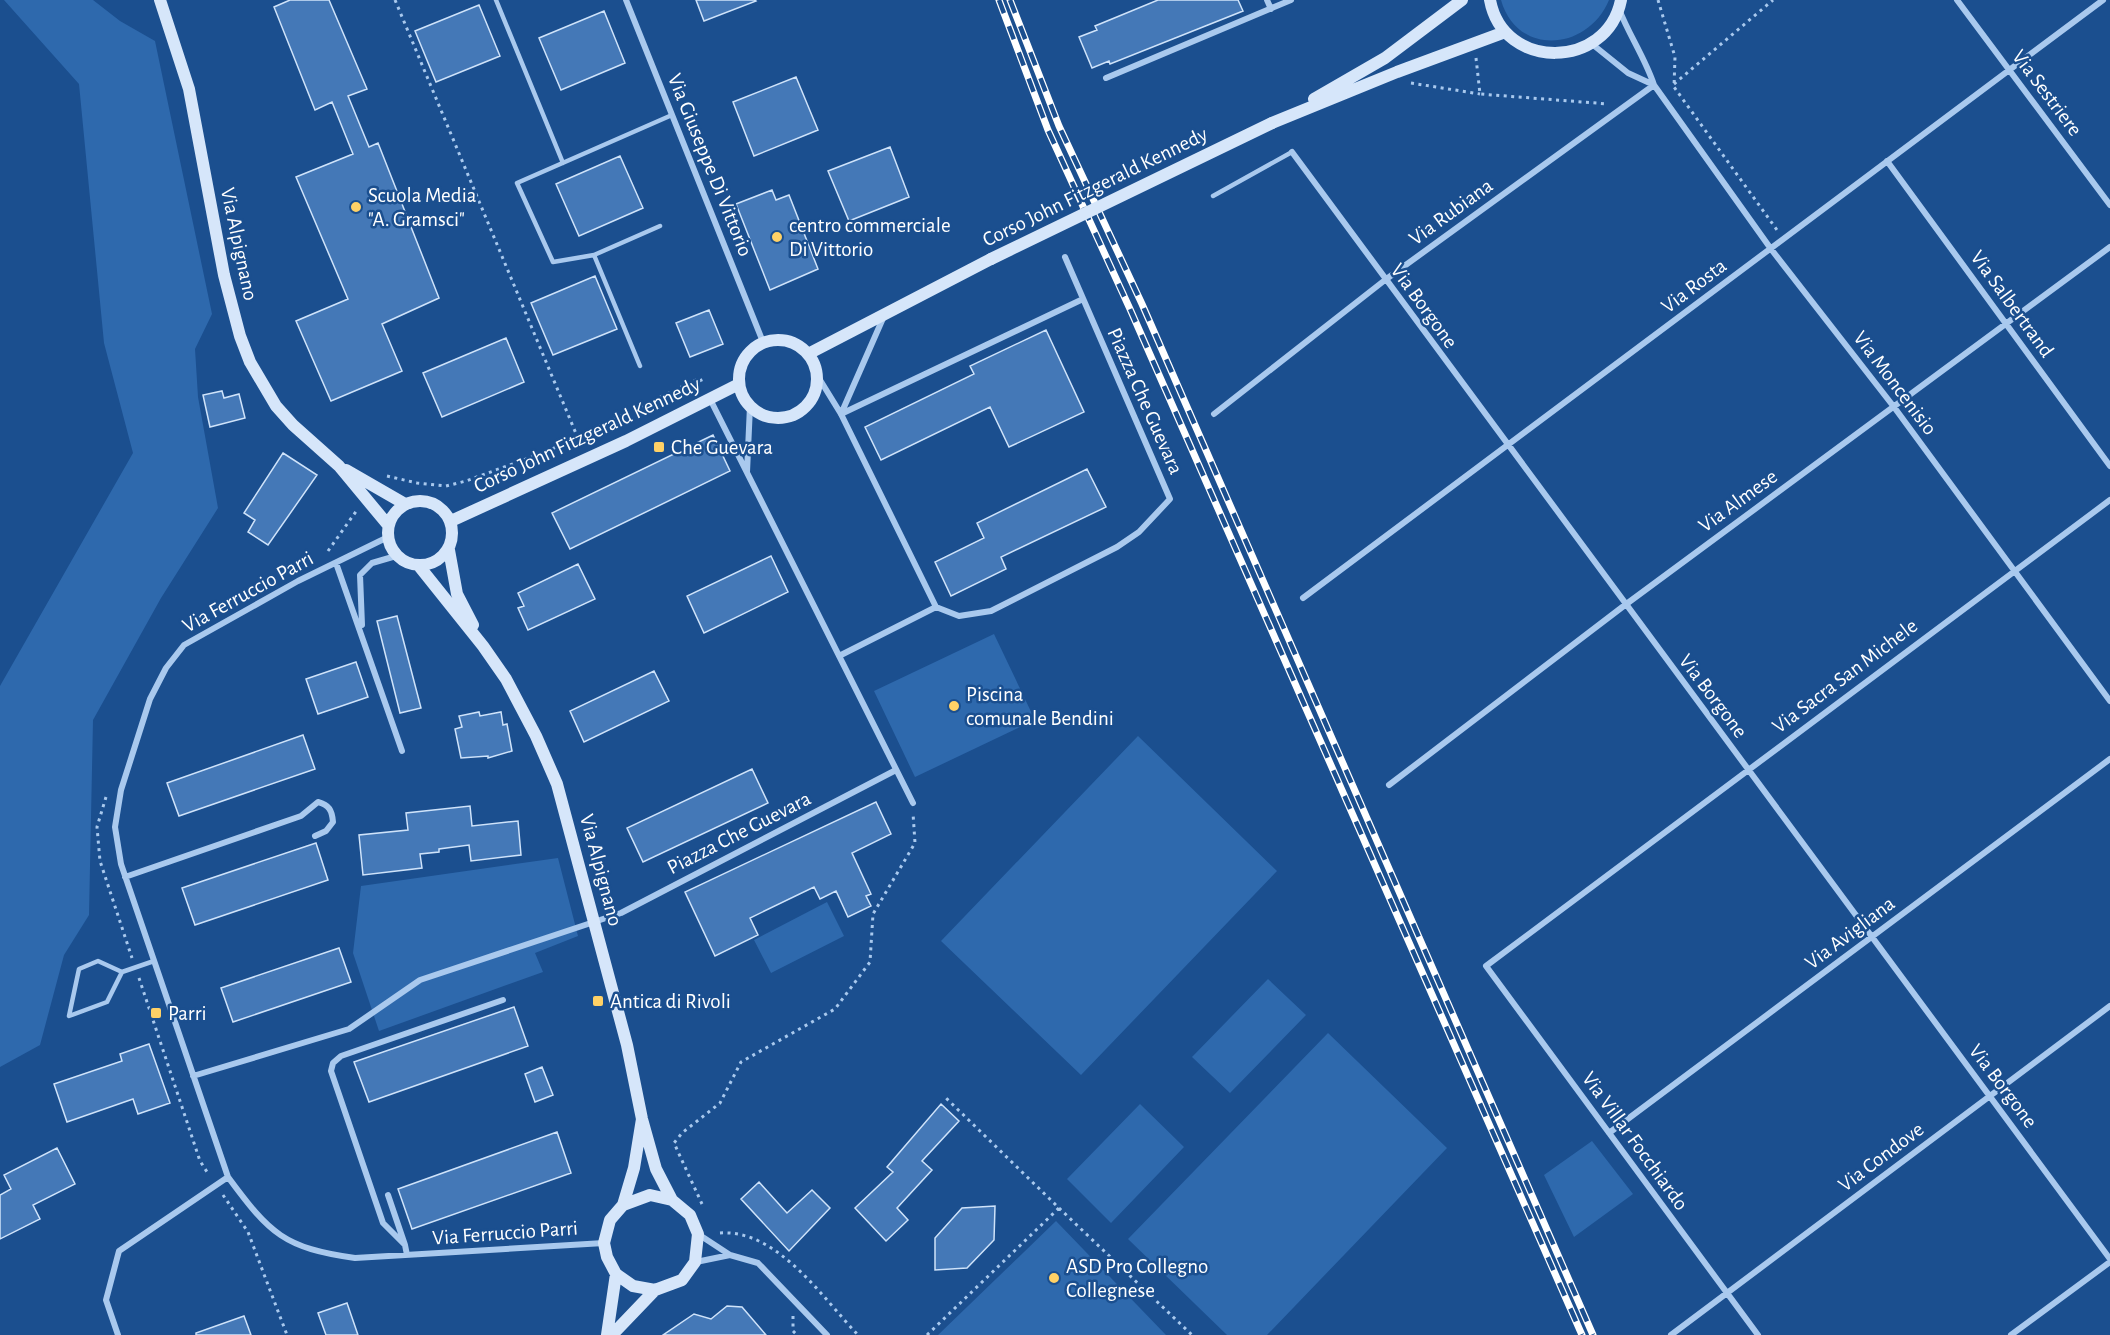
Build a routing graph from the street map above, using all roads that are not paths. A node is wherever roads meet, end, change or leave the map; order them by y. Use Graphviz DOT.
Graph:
graph roads {
  1 [pos="160,0"];
  2 [pos="496,0"];
  3 [pos="626,0"];
  4 [pos="1267,0"];
  5 [pos="1291,0"];
  6 [pos="1462,0"];
  7 [pos="1490,0"];
  8 [pos="1957,0"];
  9 [pos="2103,0"];
  10 [pos="1620,4"];
  11 [pos="1271,9"];
  12 [pos="1505,32"];
  13 [pos="1592,44"];
  14 [pos="2009,70"];
  15 [pos="1106,78"];
  16 [pos="1653,85"];
  17 [pos="672,115"];
  18 [pos="1272,123"];
  19 [pos="1292,152"];
  20 [pos="1887,162"];
  21 [pos="563,164"];
  22 [pos="1213,196"];
  23 [pos="2110,205"];
  24 [pos="660,226"];
  25 [pos="2110,247"];
  26 [pos="1771,249"];
  27 [pos="594,255"];
  28 [pos="1065,257"];
  29 [pos="1385,280"];
  30 [pos="1083,299"];
  31 [pos="885,314"];
  32 [pos="2006,324"];
  33 [pos="763,342"];
  34 [pos="808,354"];
  35 [pos="640,366"];
  36 [pos="817,375"];
  37 [pos="739,384"];
  38 [pos="710,399"];
  39 [pos="750,406"];
  40 [pos="1894,407"];
  41 [pos="841,414"];
  42 [pos="1214,414"];
  43 [pos="1506,445"];
  44 [pos="339,466"];
  45 [pos="2110,466"];
  46 [pos="747,474"];
  47 [pos="2110,500"];
  48 [pos="405,504"];
  49 [pos="451,521"];
  50 [pos="388,531"];
  51 [pos="449,550"];
  52 [pos="396,556"];
  53 [pos="336,563"];
  54 [pos="419,567"];
  55 [pos="2014,570"];
  56 [pos="1304,598"];
  57 [pos="1625,605"];
  58 [pos="936,607"];
  59 [pos="363,634"];
  60 [pos="483,646"];
  61 [pos="839,657"];
  62 [pos="2110,701"];
  63 [pos="402,752"];
  64 [pos="2110,759"];
  65 [pos="896,770"];
  66 [pos="1747,770"];
  67 [pos="1389,785"];
  68 [pos="913,803"];
  69 [pos="315,836"];
  70 [pos="125,877"];
  71 [pos="595,921"];
  72 [pos="1872,937"];
  73 [pos="154,961"];
  74 [pos="1486,966"];
  75 [pos="122,972"];
  76 [pos="503,1000"];
  77 [pos="2110,1006"];
  78 [pos="193,1076"];
  79 [pos="1989,1096"];
  80 [pos="642,1119"];
  81 [pos="1609,1133"];
  82 [pos="228,1178"];
  83 [pos="388,1195"];
  84 [pos="672,1200"];
  85 [pos="623,1205"];
  86 [pos="698,1234"];
  87 [pos="604,1243"];
  88 [pos="405,1245"];
  89 [pos="407,1255"];
  90 [pos="730,1255"];
  91 [pos="2110,1260"];
  92 [pos="695,1262"];
  93 [pos="616,1274"];
  94 [pos="655,1290"];
  95 [pos="1727,1293"];
  96 [pos="118,1335"];
  97 [pos="607,1335"];
  98 [pos="612,1335"];
  99 [pos="827,1335"];
  100 [pos="1671,1335"];
  101 [pos="1758,1335"];
  102 [pos="2011,1335"];
  1 -- 44 [label="street, Via Alpignano"];
  2 -- 21 [label="lane"];
  3 -- 17 [label="street, Via Giuseppe Di Vittorio"];
  4 -- 11 [label="street"];
  5 -- 11 [label="street"];
  6 -- 18 [label="street, Corso John Fitzgerald Kennedy"];
  7 -- 12 [label="street"];
  8 -- 14 [label="street, Via Sestriere"];
  9 -- 14 [label="street, Via Rosta"];
  10 -- 13 [label="street"];
  10 -- 16 [label="street, Via Moncenisio"];
  11 -- 15 [label="street"];
  12 -- 13 [label="street"];
  12 -- 18 [label="street, Corso John Fitzgerald Kennedy"];
  13 -- 16 [label="street, Via Moncenisio"];
  14 -- 20 [label="street, Via Rosta"];
  14 -- 23 [label="street, Via Sestriere"];
  16 -- 26 [label="street, Via Moncenisio"];
  16 -- 29 [label="street, Via Rubiana"];
  17 -- 21 [label="lane"];
  17 -- 33 [label="street, Via Giuseppe Di Vittorio"];
  18 -- 31 [label="street, Corso John Fitzgerald Kennedy, bridge"];
  19 -- 22 [label="lane"];
  19 -- 29 [label="street, Via Borgone"];
  20 -- 26 [label="street, Via Rosta"];
  20 -- 32 [label="street, Via Salbertrand"];
  21 -- 27 [label="lane"];
  24 -- 27 [label="lane"];
  25 -- 32 [label="street, Via Almese"];
  26 -- 40 [label="street, Via Moncenisio"];
  26 -- 43 [label="street, Via Rosta"];
  27 -- 35 [label="lane"];
  28 -- 30 [label="street, Piazza Che Guevara"];
  29 -- 42 [label="street, Via Rubiana"];
  29 -- 43 [label="street, Via Borgone"];
  30 -- 41 [label="street"];
  30 -- 58 [label="street, Piazza Che Guevara"];
  31 -- 34 [label="street, Corso John Fitzgerald Kennedy"];
  31 -- 41 [label="street"];
  32 -- 40 [label="street, Via Almese"];
  32 -- 45 [label="street, Via Salbertrand"];
  33 -- 34 [label="street"];
  33 -- 37 [label="street"];
  34 -- 36 [label="street"];
  36 -- 39 [label="street"];
  36 -- 41 [label="street"];
  37 -- 38 [label="street, Corso John Fitzgerald Kennedy"];
  37 -- 39 [label="street"];
  38 -- 46 [label="street"];
  38 -- 49 [label="street, Corso John Fitzgerald Kennedy"];
  39 -- 46 [label="street"];
  40 -- 55 [label="street, Via Moncenisio"];
  40 -- 57 [label="street, Via Almese"];
  41 -- 58 [label="street"];
  43 -- 56 [label="street, Via Rosta"];
  43 -- 57 [label="street, Via Borgone"];
  44 -- 48 [label="street, Via Alpignano"];
  44 -- 50 [label="street, Via Alpignano"];
  46 -- 61 [label="street"];
  47 -- 55 [label="street, Via Sacra San Michele"];
  48 -- 49 [label="street"];
  48 -- 50 [label="street"];
  49 -- 51 [label="street"];
  50 -- 52 [label="street"];
  50 -- 53 [label="street, Via Ferruccio Parri"];
  51 -- 54 [label="street"];
  51 -- 60 [label="street, Via Alpignano"];
  52 -- 54 [label="street"];
  52 -- 59 [label="street"];
  53 -- 59 [label="street"];
  53 -- 70 [label="street, Via Ferruccio Parri"];
  54 -- 60 [label="street, Via Alpignano"];
  55 -- 62 [label="street, Via Moncenisio"];
  55 -- 66 [label="street, Via Sacra San Michele"];
  57 -- 66 [label="street, Via Borgone"];
  57 -- 67 [label="street, Via Almese"];
  58 -- 61 [label="street"];
  59 -- 63 [label="street"];
  60 -- 71 [label="street, Via Alpignano"];
  61 -- 65 [label="street"];
  64 -- 72 [label="street, Via Avigliana"];
  65 -- 68 [label="street"];
  65 -- 71 [label="street, Piazza Che Guevara"];
  66 -- 72 [label="street, Via Borgone"];
  66 -- 74 [label="street, Via Sacra San Michele"];
  69 -- 70 [label="street"];
  70 -- 73 [label="street, Via Ferruccio Parri"];
  71 -- 78 [label="street, Piazza Che Guevara"];
  71 -- 80 [label="street, Via Alpignano"];
  72 -- 79 [label="street, Via Borgone"];
  72 -- 81 [label="street, Via Avigliana"];
  73 -- 75 [label="lane"];
  73 -- 78 [label="street, Via Ferruccio Parri"];
  74 -- 81 [label="street, Via Villar Focchiardo"];
  75 -- 75 [label="lane"];
  76 -- 88 [label="street, Via Ferruccio Parri"];
  77 -- 79 [label="street, Via Condove"];
  78 -- 82 [label="street, Via Ferruccio Parri"];
  79 -- 91 [label="street, Via Borgone"];
  79 -- 95 [label="street, Via Condove"];
  80 -- 84 [label="street, Via Alpignano"];
  80 -- 85 [label="street"];
  81 -- 95 [label="street, Via Villar Focchiardo"];
  82 -- 89 [label="street, Via Ferruccio Parri"];
  82 -- 96 [label="street"];
  83 -- 88 [label="street, Via Ferruccio Parri"];
  84 -- 85 [label="street"];
  84 -- 86 [label="street"];
  85 -- 87 [label="street"];
  86 -- 90 [label="street"];
  86 -- 92 [label="street"];
  87 -- 89 [label="street, Via Ferruccio Parri"];
  87 -- 93 [label="street"];
  88 -- 89 [label="street, Via Ferruccio Parri"];
  90 -- 92 [label="street"];
  90 -- 99 [label="street"];
  91 -- 102 [label="street"];
  92 -- 94 [label="street"];
  93 -- 94 [label="street"];
  93 -- 97 [label="street"];
  94 -- 98 [label="street"];
  95 -- 100 [label="street, Via Condove"];
  95 -- 101 [label="street, Via Villar Focchiardo"];
}
